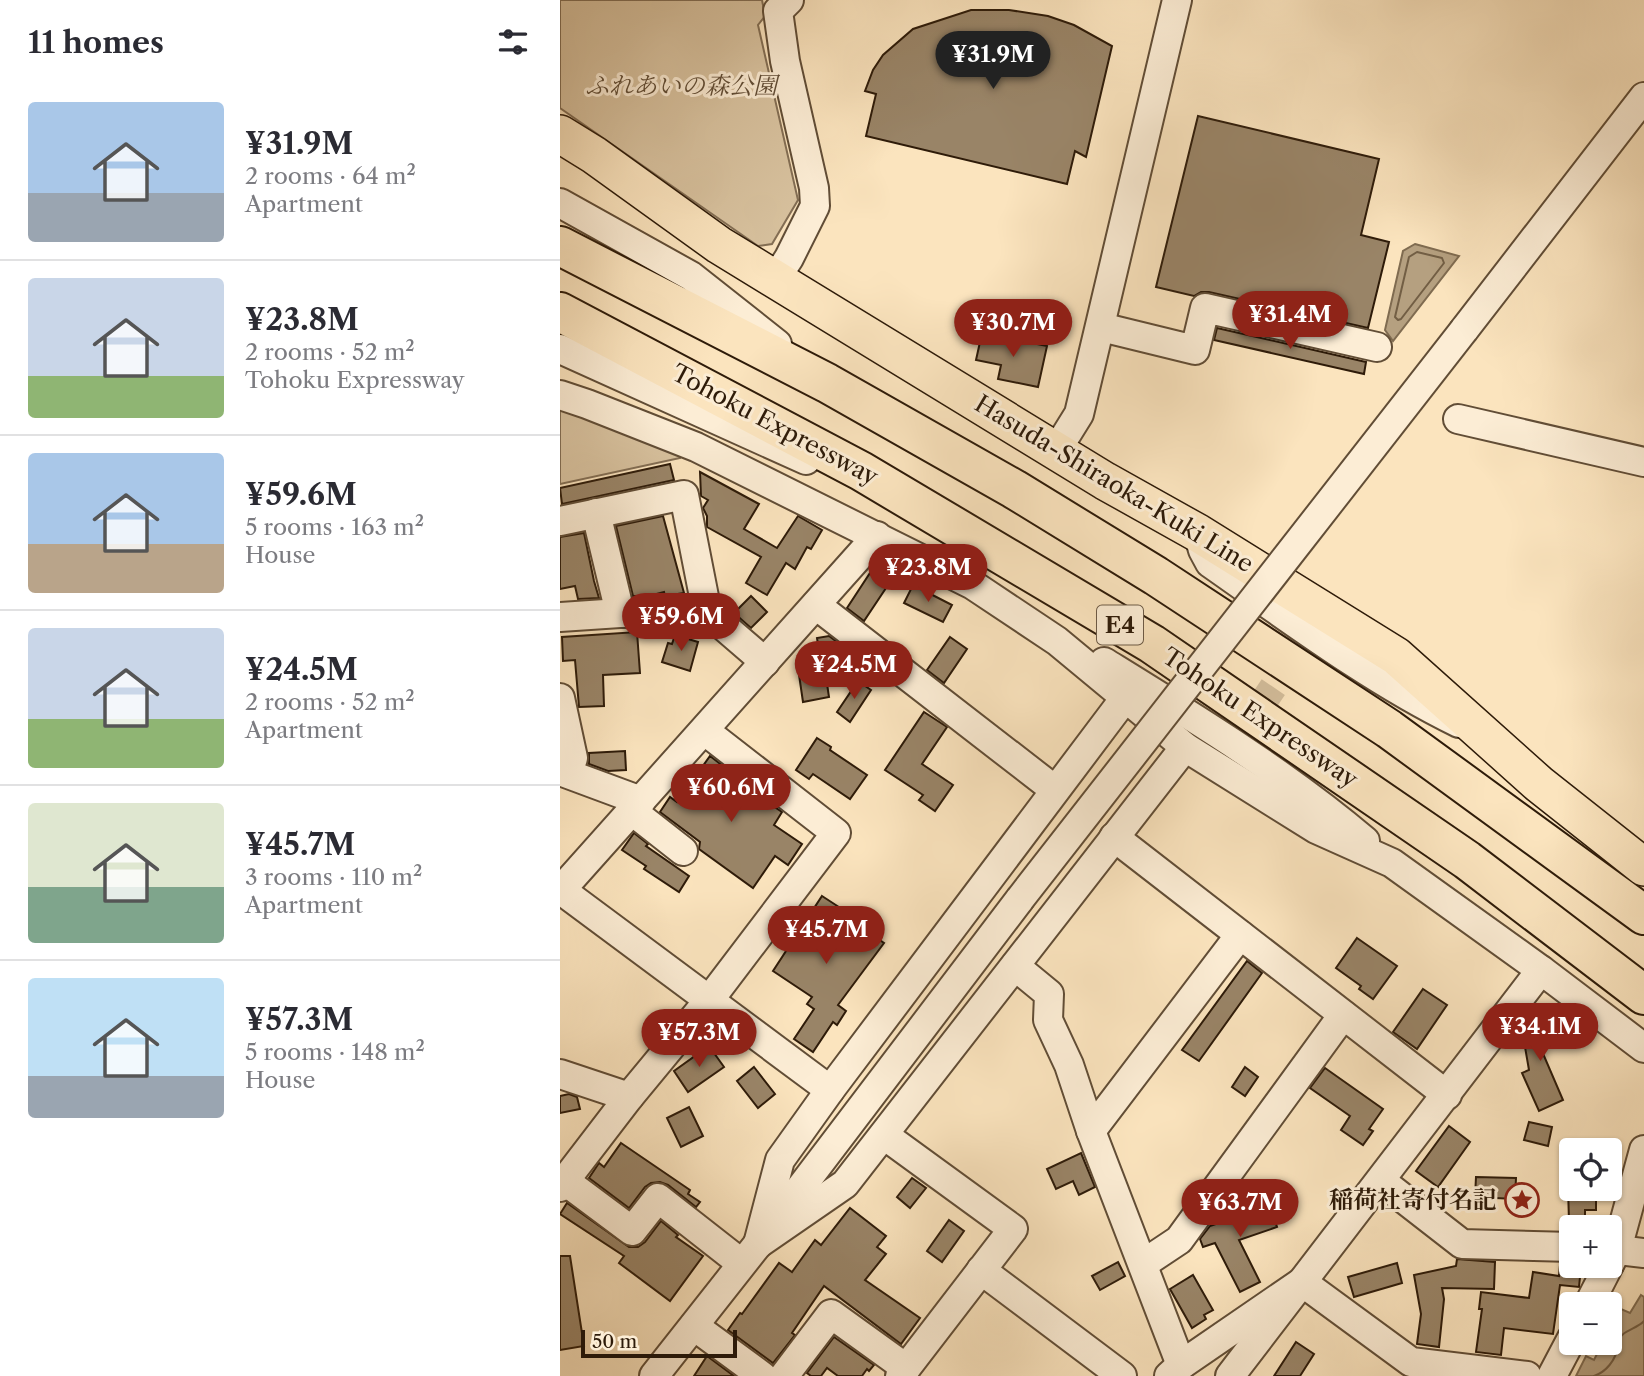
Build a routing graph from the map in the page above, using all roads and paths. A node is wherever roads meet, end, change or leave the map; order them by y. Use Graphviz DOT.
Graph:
graph roads {
  1 [pos="789,0"];
  2 [pos="1177,0"];
  3 [pos="1644,97"];
  4 [pos="560,134"];
  5 [pos="560,203"];
  6 [pos="560,246"];
  7 [pos="776,278"];
  8 [pos="560,312"];
  9 [pos="1101,327"];
  10 [pos="1377,347"];
  11 [pos="560,349"];
  12 [pos="827,383"];
  13 [pos="560,396"];
  14 [pos="1458,419"];
  15 [pos="1056,451"];
  16 [pos="1644,461"];
  17 [pos="596,513"];
  18 [pos="944,520"];
  19 [pos="560,521"];
  20 [pos="872,542"];
  21 [pos="816,605"];
  22 [pos="708,612"];
  23 [pos="620,613"];
  24 [pos="560,617"];
  25 [pos="999,626"];
  26 [pos="1074,656"];
  27 [pos="765,662"];
  28 [pos="560,698"];
  29 [pos="1125,698"];
  30 [pos="705,731"];
  31 [pos="1185,747"];
  32 [pos="564,772"];
  33 [pos="1055,790"];
  34 [pos="637,806"];
  35 [pos="1114,837"];
  36 [pos="683,851"];
  37 [pos="1392,863"];
  38 [pos="1644,867"];
  39 [pos="560,890"];
  40 [pos="1644,915"];
  41 [pos="1240,935"];
  42 [pos="1015,966"];
  43 [pos="1541,970"];
  44 [pos="1644,995"];
  45 [pos="710,999"];
  46 [pos="1343,1015"];
  47 [pos="1644,1048"];
  48 [pos="560,1074"];
  49 [pos="830,1090"];
  50 [pos="1447,1095"];
  51 [pos="629,1097"];
  52 [pos="1091,1131"];
  53 [pos="884,1135"];
  54 [pos="1644,1150"];
  55 [pos="1381,1181"];
  56 [pos="562,1184"];
  57 [pos="1622,1240"];
  58 [pos="1559,1247"];
  59 [pos="750,1254"];
  60 [pos="1143,1264"];
  61 [pos="981,1270"];
  62 [pos="1302,1282"];
  63 [pos="694,1325"];
  64 [pos="1563,1355"];
  65 [pos="1405,1369"];
  66 [pos="1175,1370"];
  67 [pos="903,1372"];
  68 [pos="654,1376"];
  69 [pos="762,1376"];
  70 [pos="784,1376"];
  71 [pos="1122,1376"];
  72 [pos="1230,1376"];
  73 [pos="1527,1376"];
  74 [pos="1552,1376"];
  1 -- 7 [label="street"];
  2 -- 9 [label="street"];
  3 -- 59 [label="street, bridge"];
  4 -- 7 [label="main road, Hasuda-Shiraoka-Kuki Line"];
  5 -- 12 [label="street"];
  6 -- 12 [label="highway, E4"];
  7 -- 15 [label="main road, Hasuda-Shiraoka-Kuki Line"];
  8 -- 18 [label="highway, Tohoku Expressway / E4"];
  9 -- 10 [label="street"];
  9 -- 15 [label="street"];
  11 -- 18 [label="street"];
  12 -- 40 [label="highway, E4"];
  13 -- 20 [label="street"];
  14 -- 16 [label="street"];
  15 -- 38 [label="main road, Hasuda-Shiraoka-Kuki Line"];
  17 -- 19 [label="street"];
  17 -- 22 [label="street"];
  17 -- 23 [label="street"];
  18 -- 44 [label="highway, Tohoku Expressway / E4"];
  20 -- 21 [label="street"];
  20 -- 25 [label="street"];
  20 -- 26 [label="street"];
  21 -- 27 [label="street"];
  21 -- 33 [label="street"];
  22 -- 23 [label="street"];
  22 -- 27 [label="street"];
  23 -- 24 [label="street"];
  26 -- 29 [label="street"];
  26 -- 37 [label="street"];
  27 -- 30 [label="street"];
  28 -- 32 [label="street"];
  29 -- 31 [label="street"];
  29 -- 33 [label="street"];
  30 -- 34 [label="street"];
  30 -- 45 [label="street"];
  31 -- 35 [label="street"];
  31 -- 37 [label="street"];
  32 -- 34 [label="street"];
  33 -- 49 [label="street"];
  34 -- 36 [label="street"];
  34 -- 39 [label="street"];
  35 -- 41 [label="street"];
  35 -- 42 [label="street"];
  37 -- 43 [label="street"];
  39 -- 45 [label="street"];
  41 -- 46 [label="street"];
  41 -- 52 [label="street"];
  42 -- 52 [label="street"];
  42 -- 53 [label="street"];
  43 -- 47 [label="street"];
  43 -- 50 [label="street"];
  45 -- 49 [label="street"];
  45 -- 51 [label="street"];
  46 -- 50 [label="street"];
  46 -- 60 [label="street"];
  48 -- 51 [label="street"];
  49 -- 59 [label="street"];
  50 -- 55 [label="street"];
  51 -- 56 [label="street"];
  52 -- 60 [label="street"];
  53 -- 59 [label="street"];
  53 -- 61 [label="street"];
  54 -- 57 [label="street"];
  55 -- 58 [label="street"];
  55 -- 62 [label="street"];
  56 -- 59 [label="street"];
  59 -- 63 [label="street"];
  60 -- 66 [label="street"];
  61 -- 67 [label="street"];
  61 -- 71 [label="street"];
  62 -- 65 [label="street"];
  62 -- 66 [label="street"];
  62 -- 72 [label="street"];
  63 -- 68 [label="street"];
  63 -- 69 [label="street"];
  64 -- 74 [label="street"];
  65 -- 73 [label="street"];
  67 -- 70 [label="street"];
}
